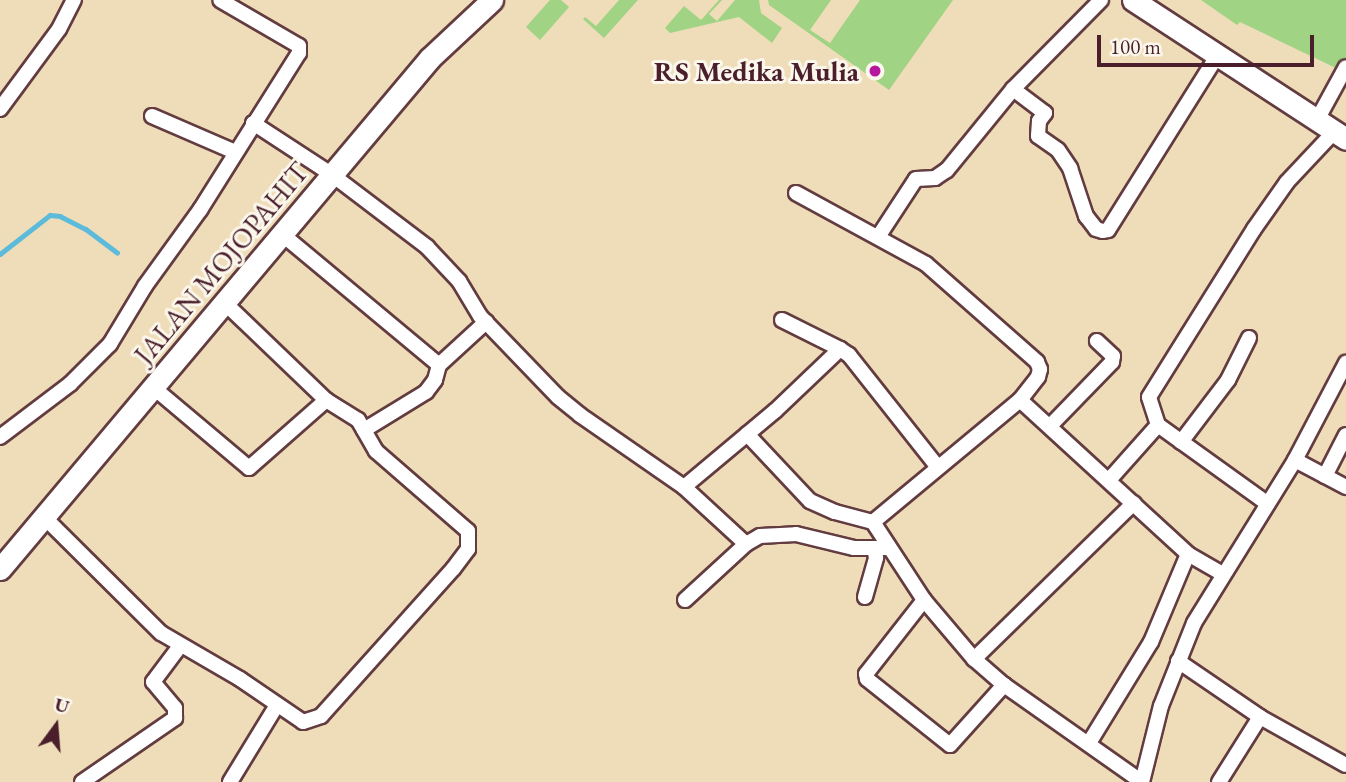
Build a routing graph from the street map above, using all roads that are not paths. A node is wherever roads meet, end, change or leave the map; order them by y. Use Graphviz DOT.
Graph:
graph roads {
  1 [pos="220,0"];
  2 [pos="492,0"];
  3 [pos="1101,0"];
  4 [pos="1133,0"];
  5 [pos="72,1"];
  6 [pos="1217,56"];
  7 [pos="1346,67"];
  8 [pos="1013,89"];
  9 [pos="0,109"];
  10 [pos="152,116"];
  11 [pos="253,123"];
  12 [pos="1332,130"];
  13 [pos="235,152"];
  14 [pos="331,174"];
  15 [pos="796,193"];
  16 [pos="283,235"];
  17 [pos="878,237"];
  18 [pos="225,303"];
  19 [pos="782,320"];
  20 [pos="486,322"];
  21 [pos="1249,338"];
  22 [pos="1097,341"];
  23 [pos="840,349"];
  24 [pos="1346,363"];
  25 [pos="439,365"];
  26 [pos="155,388"];
  27 [pos="326,400"];
  28 [pos="1020,400"];
  29 [pos="1158,425"];
  30 [pos="1050,426"];
  31 [pos="364,429"];
  32 [pos="747,435"];
  33 [pos="1346,435"];
  34 [pos="0,437"];
  35 [pos="1181,442"];
  36 [pos="1295,460"];
  37 [pos="937,466"];
  38 [pos="1325,476"];
  39 [pos="1109,480"];
  40 [pos="684,487"];
  41 [pos="1346,487"];
  42 [pos="1134,503"];
  43 [pos="1268,504"];
  44 [pos="45,518"];
  45 [pos="873,522"];
  46 [pos="746,544"];
  47 [pos="881,548"];
  48 [pos="1188,554"];
  49 [pos="0,569"];
  50 [pos="1222,574"];
  51 [pos="865,597"];
  52 [pos="685,600"];
  53 [pos="924,600"];
  54 [pos="180,646"];
  55 [pos="974,659"];
  56 [pos="1178,661"];
  57 [pos="1004,685"];
  58 [pos="277,705"];
  59 [pos="1260,717"];
  60 [pos="1089,743"];
  61 [pos="1346,765"];
  62 [pos="82,782"];
  63 [pos="230,782"];
  64 [pos="1142,782"];
  65 [pos="1219,782"];
  1 -- 11 [label="street"];
  2 -- 14 [label="street, JALAN MOJOPAHIT"];
  3 -- 8 [label="street"];
  4 -- 6 [label="street"];
  5 -- 9 [label="street"];
  6 -- 8 [label="street"];
  6 -- 12 [label="street"];
  7 -- 12 [label="street"];
  8 -- 17 [label="street"];
  10 -- 13 [label="street"];
  11 -- 13 [label="street"];
  11 -- 14 [label="street"];
  12 -- 29 [label="street"];
  13 -- 34 [label="street"];
  14 -- 16 [label="street, JALAN MOJOPAHIT"];
  14 -- 20 [label="street"];
  15 -- 17 [label="street"];
  16 -- 18 [label="street, JALAN MOJOPAHIT"];
  16 -- 25 [label="street"];
  17 -- 28 [label="street"];
  18 -- 26 [label="street, JALAN MOJOPAHIT"];
  18 -- 27 [label="street"];
  19 -- 23 [label="street"];
  20 -- 25 [label="street"];
  20 -- 40 [label="street"];
  21 -- 35 [label="street"];
  22 -- 30 [label="street"];
  23 -- 32 [label="street"];
  23 -- 37 [label="street"];
  24 -- 36 [label="street"];
  25 -- 31 [label="street"];
  26 -- 27 [label="street"];
  26 -- 44 [label="street, JALAN MOJOPAHIT"];
  27 -- 31 [label="street"];
  28 -- 30 [label="street"];
  28 -- 37 [label="street"];
  29 -- 35 [label="street"];
  29 -- 39 [label="street"];
  30 -- 39 [label="street"];
  31 -- 58 [label="street"];
  32 -- 40 [label="street"];
  32 -- 45 [label="street"];
  33 -- 38 [label="street"];
  35 -- 43 [label="street"];
  36 -- 38 [label="street"];
  36 -- 43 [label="street"];
  37 -- 45 [label="street"];
  38 -- 41 [label="street"];
  39 -- 42 [label="street"];
  40 -- 46 [label="street"];
  42 -- 48 [label="street"];
  42 -- 55 [label="street"];
  43 -- 50 [label="street"];
  44 -- 49 [label="street, JALAN MOJOPAHIT"];
  44 -- 54 [label="street"];
  45 -- 47 [label="street"];
  46 -- 47 [label="street"];
  46 -- 52 [label="street"];
  47 -- 51 [label="street"];
  47 -- 53 [label="street"];
  48 -- 50 [label="street"];
  48 -- 60 [label="street"];
  50 -- 56 [label="street"];
  53 -- 55 [label="street"];
  53 -- 57 [label="street"];
  54 -- 58 [label="street"];
  54 -- 62 [label="street"];
  55 -- 57 [label="street"];
  56 -- 59 [label="street"];
  56 -- 64 [label="street"];
  57 -- 60 [label="street"];
  58 -- 63 [label="street"];
  59 -- 61 [label="street"];
  59 -- 65 [label="street"];
  60 -- 64 [label="street"];
}
